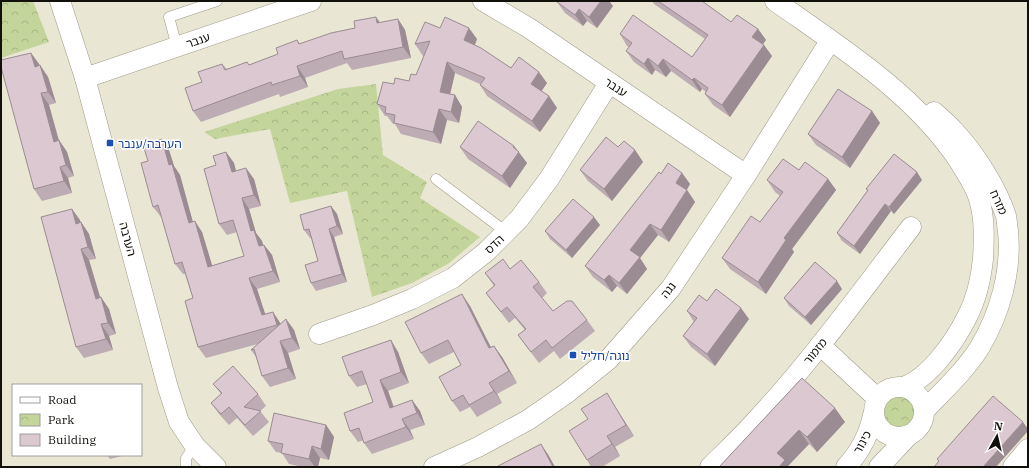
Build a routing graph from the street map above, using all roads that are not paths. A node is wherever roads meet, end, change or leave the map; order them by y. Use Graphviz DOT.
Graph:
graph roads {
  1 [pos="60,1"];
  2 [pos="217,1"];
  3 [pos="311,1"];
  4 [pos="483,1"];
  5 [pos="774,1"];
  6 [pos="830,41"];
  7 [pos="177,46"];
  8 [pos="85,78"];
  9 [pos="609,82"];
  10 [pos="746,175"];
  11 [pos="436,179"];
  12 [pos="911,227"];
  13 [pos="506,232"];
  14 [pos="319,334"];
  15 [pos="820,345"];
  16 [pos="903,387"];
  17 [pos="875,407"];
  18 [pos="924,411"];
  19 [pos="908,436"];
  20 [pos="195,446"];
  21 [pos="1028,449"];
  22 [pos="186,467"];
  23 [pos="216,467"];
  24 [pos="434,467"];
  25 [pos="710,467"];
  26 [pos="846,467"];
  27 [pos="879,467"];
  28 [pos="1013,467"];
  1 -- 8 [label="street, הערבה"];
  2 -- 7 [label="lane"];
  3 -- 7 [label="street, ענבר"];
  4 -- 9 [label="street, ענבר"];
  5 -- 6 [label="street, מזרח"];
  6 -- 10 [label="street, נגה"];
  6 -- 16 [label="street, מזרח"];
  6 -- 18 [label="street, מזרח"];
  7 -- 8 [label="street, ענבר"];
  8 -- 20 [label="street, הערבה"];
  9 -- 10 [label="street, ענבר"];
  9 -- 13 [label="street, הדס"];
  10 -- 24 [label="street, נגה"];
  11 -- 13 [label="lane"];
  12 -- 15 [label="street, מזמור"];
  13 -- 14 [label="street, הדס"];
  15 -- 17 [label="street"];
  15 -- 25 [label="street, מזמור"];
  16 -- 17 [label="street"];
  16 -- 18 [label="street"];
  17 -- 19 [label="street"];
  17 -- 26 [label="street, כינור"];
  18 -- 19 [label="street"];
  19 -- 27 [label="street"];
  20 -- 22 [label="lane"];
  20 -- 23 [label="street, הערבה"];
  21 -- 28 [label="street"];
}
